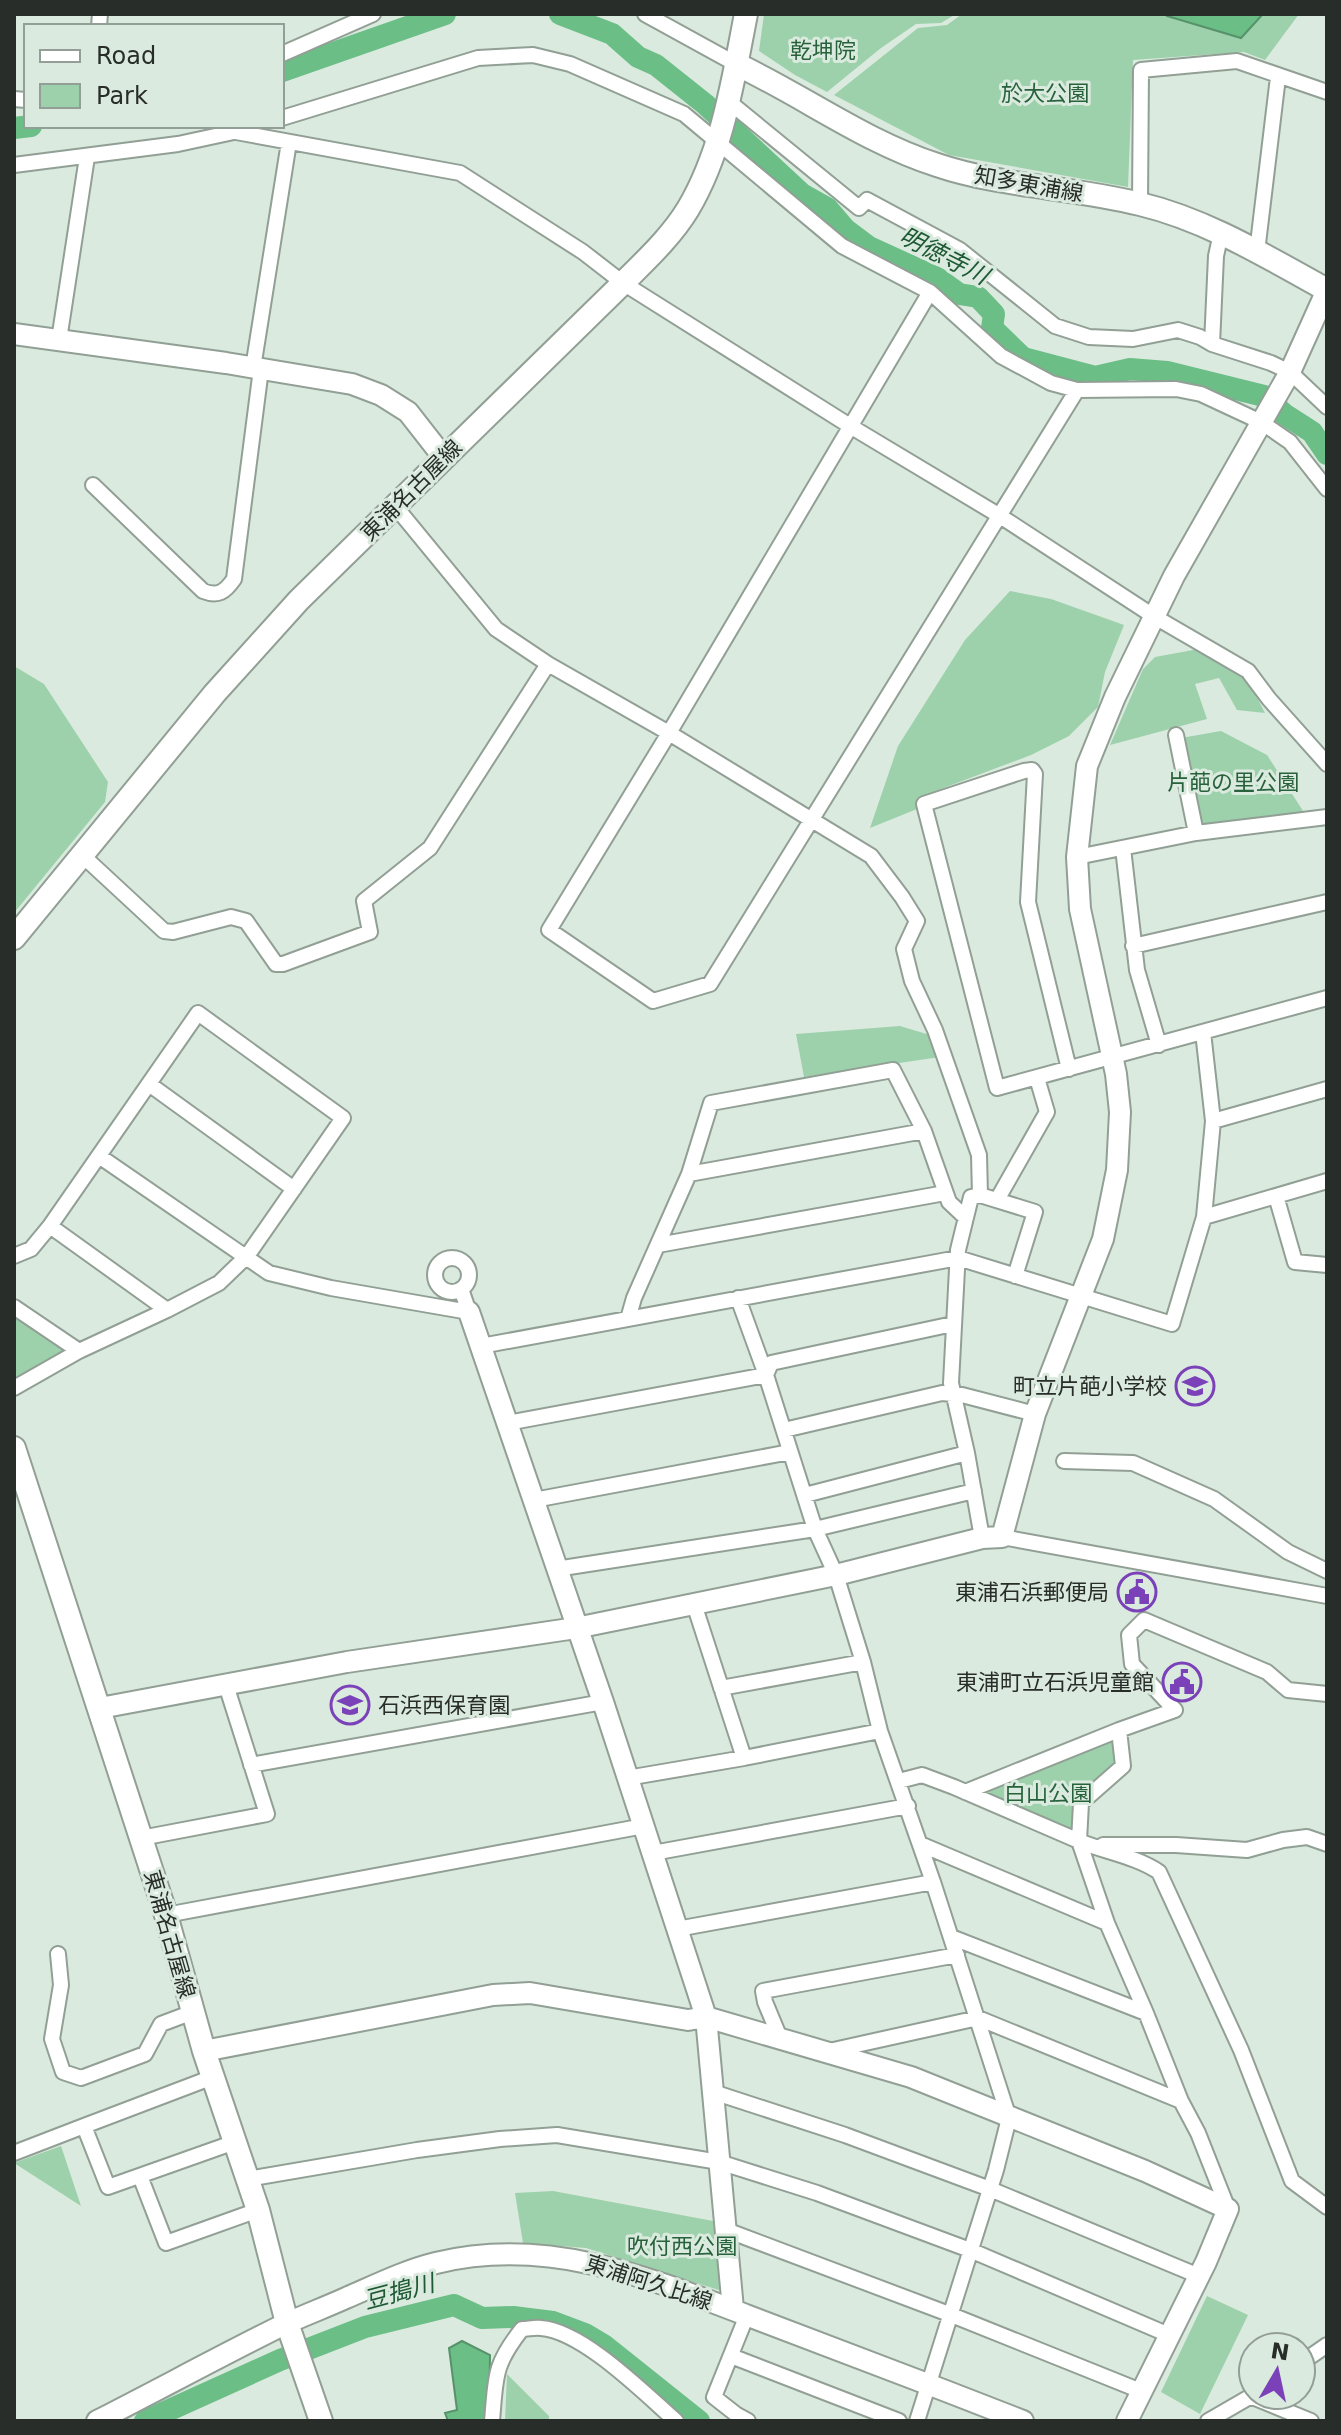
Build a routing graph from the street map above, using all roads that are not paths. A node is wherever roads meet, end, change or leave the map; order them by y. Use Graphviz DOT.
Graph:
graph roads {
  1 [pos="373,14"];
  2 [pos="645,14"];
  3 [pos="746,14"];
  4 [pos="284,53"];
  5 [pos="736,64"];
  6 [pos="1278,77"];
  7 [pos="1327,92"];
  8 [pos="728,101"];
  9 [pos="284,117"];
  10 [pos="249,128"];
  11 [pos="236,132"];
  12 [pos="718,140"];
  13 [pos="289,142"];
  14 [pos="87,157"];
  15 [pos="14,165"];
  16 [pos="1140,204"];
  17 [pos="1221,233"];
  18 [pos="1257,252"];
  19 [pos="623,283"];
  20 [pos="1327,290"];
  21 [pos="930,292"];
  22 [pos="14,334"];
  23 [pos="59,340"];
  24 [pos="1212,344"];
  25 [pos="257,369"];
  26 [pos="1290,372"];
  27 [pos="1077,390"];
  28 [pos="1327,407"];
  29 [pos="1261,422"];
  30 [pos="850,426"];
  31 [pos="444,458"];
  32 [pos="93,485"];
  33 [pos="1327,489"];
  34 [pos="395,506"];
  35 [pos="1000,516"];
  36 [pos="1155,617"];
  37 [pos="548,664"];
  38 [pos="669,733"];
  39 [pos="1176,735"];
  40 [pos="1327,764"];
  41 [pos="1327,817"];
  42 [pos="811,820"];
  43 [pos="1196,833"];
  44 [pos="1123,848"];
  45 [pos="82,855"];
  46 [pos="1077,857"];
  47 [pos="1327,902"];
  48 [pos="14,938"];
  49 [pos="1133,946"];
  50 [pos="1327,998"];
  51 [pos="1203,1032"];
  52 [pos="1159,1045"];
  53 [pos="1113,1056"];
  54 [pos="1069,1069"];
  55 [pos="1037,1078"];
  56 [pos="149,1084"];
  57 [pos="1327,1089"];
  58 [pos="1213,1121"];
  59 [pos="924,1131"];
  60 [pos="99,1156"];
  61 [pos="689,1174"];
  62 [pos="1327,1181"];
  63 [pos="294,1189"];
  64 [pos="945,1193"];
  65 [pos="980,1195"];
  66 [pos="1276,1196"];
  67 [pos="997,1200"];
  68 [pos="1204,1217"];
  69 [pos="966,1218"];
  70 [pos="50,1226"];
  71 [pos="658,1245"];
  72 [pos="14,1256"];
  73 [pos="247,1256"];
  74 [pos="958,1258"];
  75 [pos="1327,1265"];
  76 [pos="1015,1276"];
  77 [pos="461,1289"];
  78 [pos="1080,1296"];
  79 [pos="738,1298"];
  80 [pos="14,1307"];
  81 [pos="167,1310"];
  82 [pos="469,1312"];
  83 [pos="628,1319"];
  84 [pos="953,1324"];
  85 [pos="481,1346"];
  86 [pos="79,1351"];
  87 [pos="766,1375"];
  88 [pos="14,1388"];
  89 [pos="953,1394"];
  90 [pos="1035,1414"];
  91 [pos="507,1423"];
  92 [pos="784,1430"];
  93 [pos="790,1452"];
  94 [pos="967,1453"];
  95 [pos="15,1456"];
  96 [pos="1064,1461"];
  97 [pos="974,1491"];
  98 [pos="805,1495"];
  99 [pos="534,1500"];
  100 [pos="815,1529"];
  101 [pos="992,1538"];
  102 [pos="556,1569"];
  103 [pos="1327,1571"];
  104 [pos="836,1575"];
  105 [pos="1327,1596"];
  106 [pos="694,1604"];
  107 [pos="576,1628"];
  108 [pos="863,1662"];
  109 [pos="226,1685"];
  110 [pos="721,1688"];
  111 [pos="1327,1694"];
  112 [pos="603,1702"];
  113 [pos="100,1708"];
  114 [pos="1119,1730"];
  115 [pos="880,1731"];
  116 [pos="744,1758"];
  117 [pos="251,1765"];
  118 [pos="627,1778"];
  119 [pos="899,1781"];
  120 [pos="965,1792"];
  121 [pos="908,1806"];
  122 [pos="644,1826"];
  123 [pos="141,1838"];
  124 [pos="1079,1841"];
  125 [pos="920,1844"];
  126 [pos="1327,1844"];
  127 [pos="653,1853"];
  128 [pos="1125,1857"];
  129 [pos="1084,1858"];
  130 [pos="933,1882"];
  131 [pos="166,1915"];
  132 [pos="1107,1923"];
  133 [pos="677,1929"];
  134 [pos="951,1937"];
  135 [pos="58,1954"];
  136 [pos="957,1955"];
  137 [pos="193,2012"];
  138 [pos="1146,2013"];
  139 [pos="706,2017"];
  140 [pos="978,2018"];
  141 [pos="780,2038"];
  142 [pos="204,2051"];
  143 [pos="825,2052"];
  144 [pos="213,2077"];
  145 [pos="713,2092"];
  146 [pos="1181,2101"];
  147 [pos="1009,2118"];
  148 [pos="84,2126"];
  149 [pos="235,2142"];
  150 [pos="14,2153"];
  151 [pos="719,2162"];
  152 [pos="140,2176"];
  153 [pos="248,2179"];
  154 [pos="990,2189"];
  155 [pos="1327,2207"];
  156 [pos="1228,2209"];
  157 [pos="258,2210"];
  158 [pos="726,2230"];
  159 [pos="970,2250"];
  160 [pos="1199,2276"];
  161 [pos="740,2312"];
  162 [pos="949,2314"];
  163 [pos="287,2323"];
  164 [pos="1169,2335"];
  165 [pos="731,2356"];
  166 [pos="928,2383"];
  167 [pos="1141,2391"];
  168 [pos="1237,2404"];
  169 [pos="1288,2411"];
  170 [pos="97,2421"];
  171 [pos="321,2421"];
  172 [pos="492,2421"];
  173 [pos="676,2421"];
  174 [pos="748,2421"];
  175 [pos="899,2421"];
  176 [pos="917,2421"];
  177 [pos="1023,2421"];
  178 [pos="1127,2421"];
  179 [pos="1208,2421"];
  180 [pos="1311,2421"];
  1 -- 4 [label="street"];
  2 -- 5 [label="street"];
  3 -- 5 [label="main road, 東浦名古屋線"];
  5 -- 8 [label="main road, 東浦名古屋線"];
  5 -- 16 [label="main road, 知多東浦線"];
  6 -- 7 [label="street"];
  6 -- 16 [label="street"];
  6 -- 18 [label="street"];
  8 -- 12 [label="main road, 東浦名古屋線"];
  8 -- 24 [label="street"];
  9 -- 12 [label="street"];
  10 -- 11 [label="street"];
  11 -- 13 [label="street"];
  11 -- 14 [label="street"];
  12 -- 19 [label="main road, 東浦名古屋線"];
  12 -- 21 [label="street"];
  13 -- 19 [label="street"];
  13 -- 25 [label="street"];
  14 -- 15 [label="street"];
  14 -- 23 [label="street"];
  16 -- 17 [label="main road, 知多東浦線"];
  17 -- 18 [label="main road, 知多東浦線"];
  17 -- 24 [label="street"];
  18 -- 20 [label="main road, 知多東浦線"];
  19 -- 30 [label="street"];
  19 -- 31 [label="main road, 東浦名古屋線"];
  20 -- 26 [label="street"];
  21 -- 27 [label="street"];
  21 -- 30 [label="street"];
  22 -- 23 [label="street"];
  23 -- 25 [label="street"];
  24 -- 26 [label="street"];
  25 -- 31 [label="street"];
  25 -- 32 [label="street"];
  26 -- 28 [label="street"];
  26 -- 29 [label="street"];
  27 -- 29 [label="street"];
  27 -- 35 [label="street"];
  29 -- 33 [label="street"];
  29 -- 36 [label="street"];
  30 -- 35 [label="street"];
  30 -- 38 [label="street"];
  31 -- 34 [label="main road, 東浦名古屋線"];
  34 -- 37 [label="street"];
  34 -- 45 [label="main road, 東浦名古屋線"];
  35 -- 36 [label="street"];
  35 -- 42 [label="street"];
  36 -- 40 [label="street"];
  36 -- 46 [label="street"];
  37 -- 38 [label="street"];
  37 -- 45 [label="street"];
  38 -- 42 [label="street"];
  38 -- 42 [label="street"];
  39 -- 43 [label="street"];
  41 -- 43 [label="street"];
  42 -- 65 [label="street"];
  43 -- 44 [label="street"];
  44 -- 46 [label="street"];
  44 -- 49 [label="street"];
  45 -- 48 [label="main road, 東浦名古屋線"];
  46 -- 53 [label="street"];
  47 -- 49 [label="street"];
  49 -- 52 [label="street"];
  50 -- 51 [label="street"];
  51 -- 52 [label="street"];
  51 -- 58 [label="street"];
  52 -- 53 [label="street"];
  53 -- 54 [label="street"];
  53 -- 78 [label="street"];
  54 -- 55 [label="street"];
  54 -- 55 [label="street"];
  55 -- 67 [label="street"];
  56 -- 60 [label="street"];
  56 -- 63 [label="street"];
  56 -- 63 [label="street"];
  57 -- 58 [label="street"];
  58 -- 68 [label="street"];
  59 -- 61 [label="street"];
  59 -- 61 [label="street"];
  59 -- 64 [label="street"];
  60 -- 70 [label="street"];
  60 -- 73 [label="street"];
  61 -- 71 [label="street"];
  62 -- 66 [label="street"];
  63 -- 73 [label="street"];
  64 -- 69 [label="street"];
  64 -- 71 [label="street"];
  65 -- 67 [label="street"];
  65 -- 69 [label="street"];
  66 -- 68 [label="street"];
  66 -- 75 [label="street"];
  67 -- 76 [label="street"];
  68 -- 78 [label="street"];
  69 -- 74 [label="street"];
  70 -- 72 [label="street"];
  70 -- 81 [label="street"];
  71 -- 83 [label="street"];
  73 -- 81 [label="street"];
  73 -- 82 [label="street"];
  74 -- 76 [label="street"];
  74 -- 79 [label="street"];
  74 -- 84 [label="street"];
  76 -- 78 [label="street"];
  77 -- 82 [label="street"];
  78 -- 90 [label="street"];
  79 -- 83 [label="street"];
  79 -- 87 [label="street"];
  80 -- 86 [label="street"];
  81 -- 86 [label="street"];
  82 -- 85 [label="street"];
  83 -- 85 [label="street"];
  84 -- 87 [label="street"];
  84 -- 89 [label="street"];
  85 -- 91 [label="street"];
  86 -- 88 [label="street"];
  87 -- 91 [label="street"];
  87 -- 92 [label="street"];
  89 -- 90 [label="street"];
  89 -- 92 [label="street"];
  89 -- 94 [label="street"];
  90 -- 101 [label="street"];
  91 -- 99 [label="street"];
  92 -- 93 [label="street"];
  93 -- 98 [label="street"];
  93 -- 99 [label="street"];
  94 -- 97 [label="street"];
  94 -- 98 [label="street"];
  95 -- 113 [label="main road, 東浦名古屋線"];
  96 -- 103 [label="street"];
  97 -- 100 [label="street"];
  97 -- 101 [label="street"];
  98 -- 100 [label="street"];
  99 -- 102 [label="street"];
  100 -- 102 [label="street"];
  100 -- 104 [label="street"];
  101 -- 104 [label="street"];
  101 -- 105 [label="street"];
  102 -- 107 [label="street"];
  104 -- 106 [label="street"];
  104 -- 108 [label="street"];
  106 -- 107 [label="street"];
  106 -- 110 [label="street"];
  107 -- 109 [label="street"];
  107 -- 112 [label="street"];
  108 -- 110 [label="street"];
  108 -- 115 [label="street"];
  109 -- 113 [label="street"];
  109 -- 117 [label="street"];
  110 -- 116 [label="street"];
  111 -- 114 [label="street"];
  112 -- 117 [label="street"];
  112 -- 118 [label="street"];
  113 -- 123 [label="main road, 東浦名古屋線"];
  114 -- 120 [label="street"];
  114 -- 124 [label="street"];
  115 -- 116 [label="street"];
  115 -- 119 [label="street"];
  116 -- 118 [label="street"];
  117 -- 123 [label="street"];
  118 -- 122 [label="street"];
  119 -- 120 [label="street"];
  119 -- 121 [label="street"];
  120 -- 124 [label="street"];
  121 -- 125 [label="street"];
  121 -- 127 [label="street"];
  122 -- 127 [label="street"];
  122 -- 131 [label="street"];
  123 -- 131 [label="main road, 東浦名古屋線"];
  124 -- 126 [label="street"];
  124 -- 128 [label="street"];
  124 -- 129 [label="street"];
  125 -- 130 [label="street"];
  125 -- 132 [label="street"];
  127 -- 133 [label="street"];
  128 -- 129 [label="street"];
  128 -- 155 [label="street"];
  129 -- 132 [label="street"];
  130 -- 133 [label="street"];
  130 -- 134 [label="street"];
  131 -- 137 [label="main road, 東浦名古屋線"];
  132 -- 138 [label="street"];
  133 -- 139 [label="street"];
  134 -- 136 [label="street"];
  134 -- 138 [label="street"];
  135 -- 137 [label="street"];
  136 -- 140 [label="street"];
  136 -- 141 [label="street"];
  137 -- 142 [label="main road, 東浦名古屋線"];
  138 -- 146 [label="street"];
  139 -- 141 [label="street"];
  139 -- 142 [label="street"];
  139 -- 145 [label="street"];
  140 -- 143 [label="street"];
  140 -- 146 [label="street"];
  140 -- 147 [label="street"];
  141 -- 143 [label="street"];
  142 -- 144 [label="main road, 東浦名古屋線"];
  143 -- 147 [label="street"];
  144 -- 148 [label="street"];
  144 -- 149 [label="main road, 東浦名古屋線"];
  145 -- 151 [label="street"];
  145 -- 154 [label="street"];
  146 -- 156 [label="street"];
  147 -- 154 [label="street"];
  147 -- 156 [label="street"];
  148 -- 150 [label="street"];
  148 -- 152 [label="street"];
  149 -- 152 [label="street"];
  149 -- 153 [label="main road, 東浦名古屋線"];
  151 -- 153 [label="street"];
  151 -- 158 [label="street"];
  151 -- 159 [label="street"];
  152 -- 157 [label="street"];
  153 -- 157 [label="main road, 東浦名古屋線"];
  154 -- 159 [label="street"];
  154 -- 160 [label="street"];
  156 -- 160 [label="street"];
  157 -- 163 [label="main road, 東浦名古屋線"];
  158 -- 161 [label="street"];
  158 -- 162 [label="street"];
  159 -- 162 [label="street"];
  159 -- 164 [label="street"];
  160 -- 164 [label="street"];
  161 -- 163 [label="street, 東浦阿久比線"];
  161 -- 165 [label="street"];
  161 -- 166 [label="street, 東浦阿久比線"];
  162 -- 166 [label="street"];
  162 -- 167 [label="street"];
  163 -- 170 [label="street, 東浦阿久比線"];
  163 -- 171 [label="main road, 東浦名古屋線"];
  164 -- 167 [label="street"];
  165 -- 174 [label="street"];
  165 -- 175 [label="street"];
  166 -- 176 [label="street"];
  166 -- 177 [label="street, 東浦阿久比線"];
  167 -- 178 [label="street"];
  168 -- 179 [label="street"];
  169 -- 180 [label="street"];
  172 -- 173 [label="street"];
}
